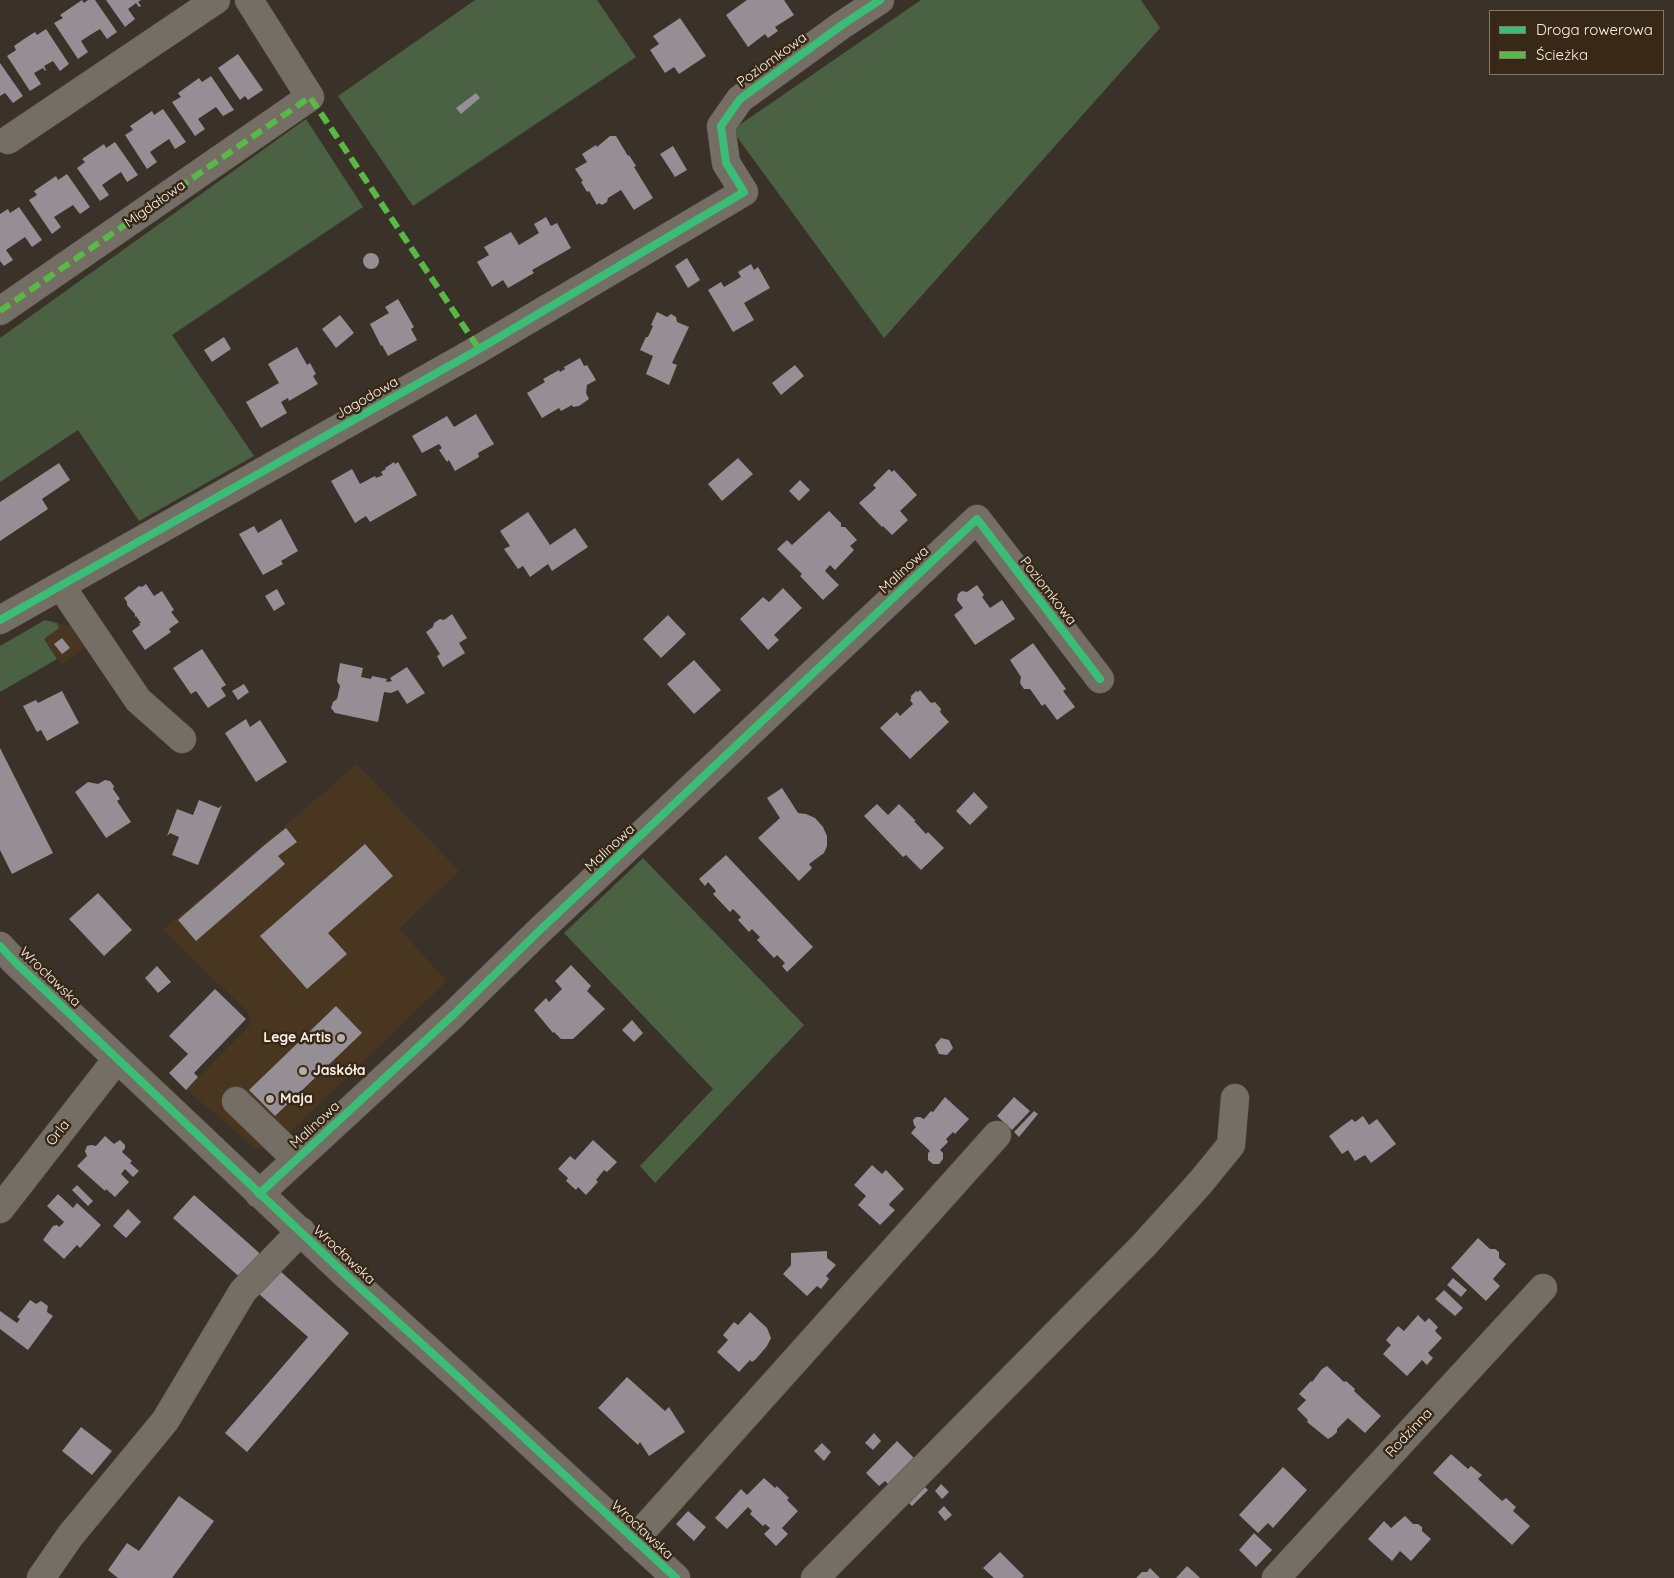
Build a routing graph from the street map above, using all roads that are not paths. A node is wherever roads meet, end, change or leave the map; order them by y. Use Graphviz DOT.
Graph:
graph roads {
  1 [pos="216,0"];
  2 [pos="249,0"];
  3 [pos="880,0"];
  4 [pos="8,140"];
  5 [pos="744,192"];
  6 [pos="0,311"];
  7 [pos="976,519"];
  8 [pos="61,586"];
  9 [pos="0,620"];
  10 [pos="1100,679"];
  11 [pos="182,739"];
  12 [pos="0,946"];
  13 [pos="117,1059"];
  14 [pos="1236,1098"];
  15 [pos="236,1101"];
  16 [pos="997,1134"];
  17 [pos="296,1160"];
  18 [pos="259,1194"];
  19 [pos="0,1208"];
  20 [pos="300,1231"];
  21 [pos="1543,1288"];
  22 [pos="634,1540"];
  23 [pos="660,1572"];
  24 [pos="41,1578"];
  25 [pos="815,1578"];
  26 [pos="1276,1578"];
  1 -- 4 [label="street"];
  2 -- 6 [label="street, Migdałowa"];
  3 -- 5 [label="street, Poziomkowa"];
  5 -- 8 [label="street, Jagodowa"];
  7 -- 10 [label="street, Poziomkowa"];
  7 -- 17 [label="street, Malinowa"];
  8 -- 9 [label="street, Jagodowa"];
  8 -- 11 [label="street"];
  12 -- 13 [label="street, Wrocławska"];
  13 -- 18 [label="street, Wrocławska"];
  13 -- 19 [label="street, Orla"];
  14 -- 25 [label="street"];
  15 -- 17 [label="street"];
  16 -- 22 [label="street"];
  17 -- 18 [label="street, Malinowa"];
  18 -- 20 [label="street, Wrocławska"];
  20 -- 22 [label="street, Wrocławska"];
  20 -- 24 [label="street"];
  21 -- 26 [label="street, Rodzinna"];
  22 -- 23 [label="street, Wrocławska"];
}
